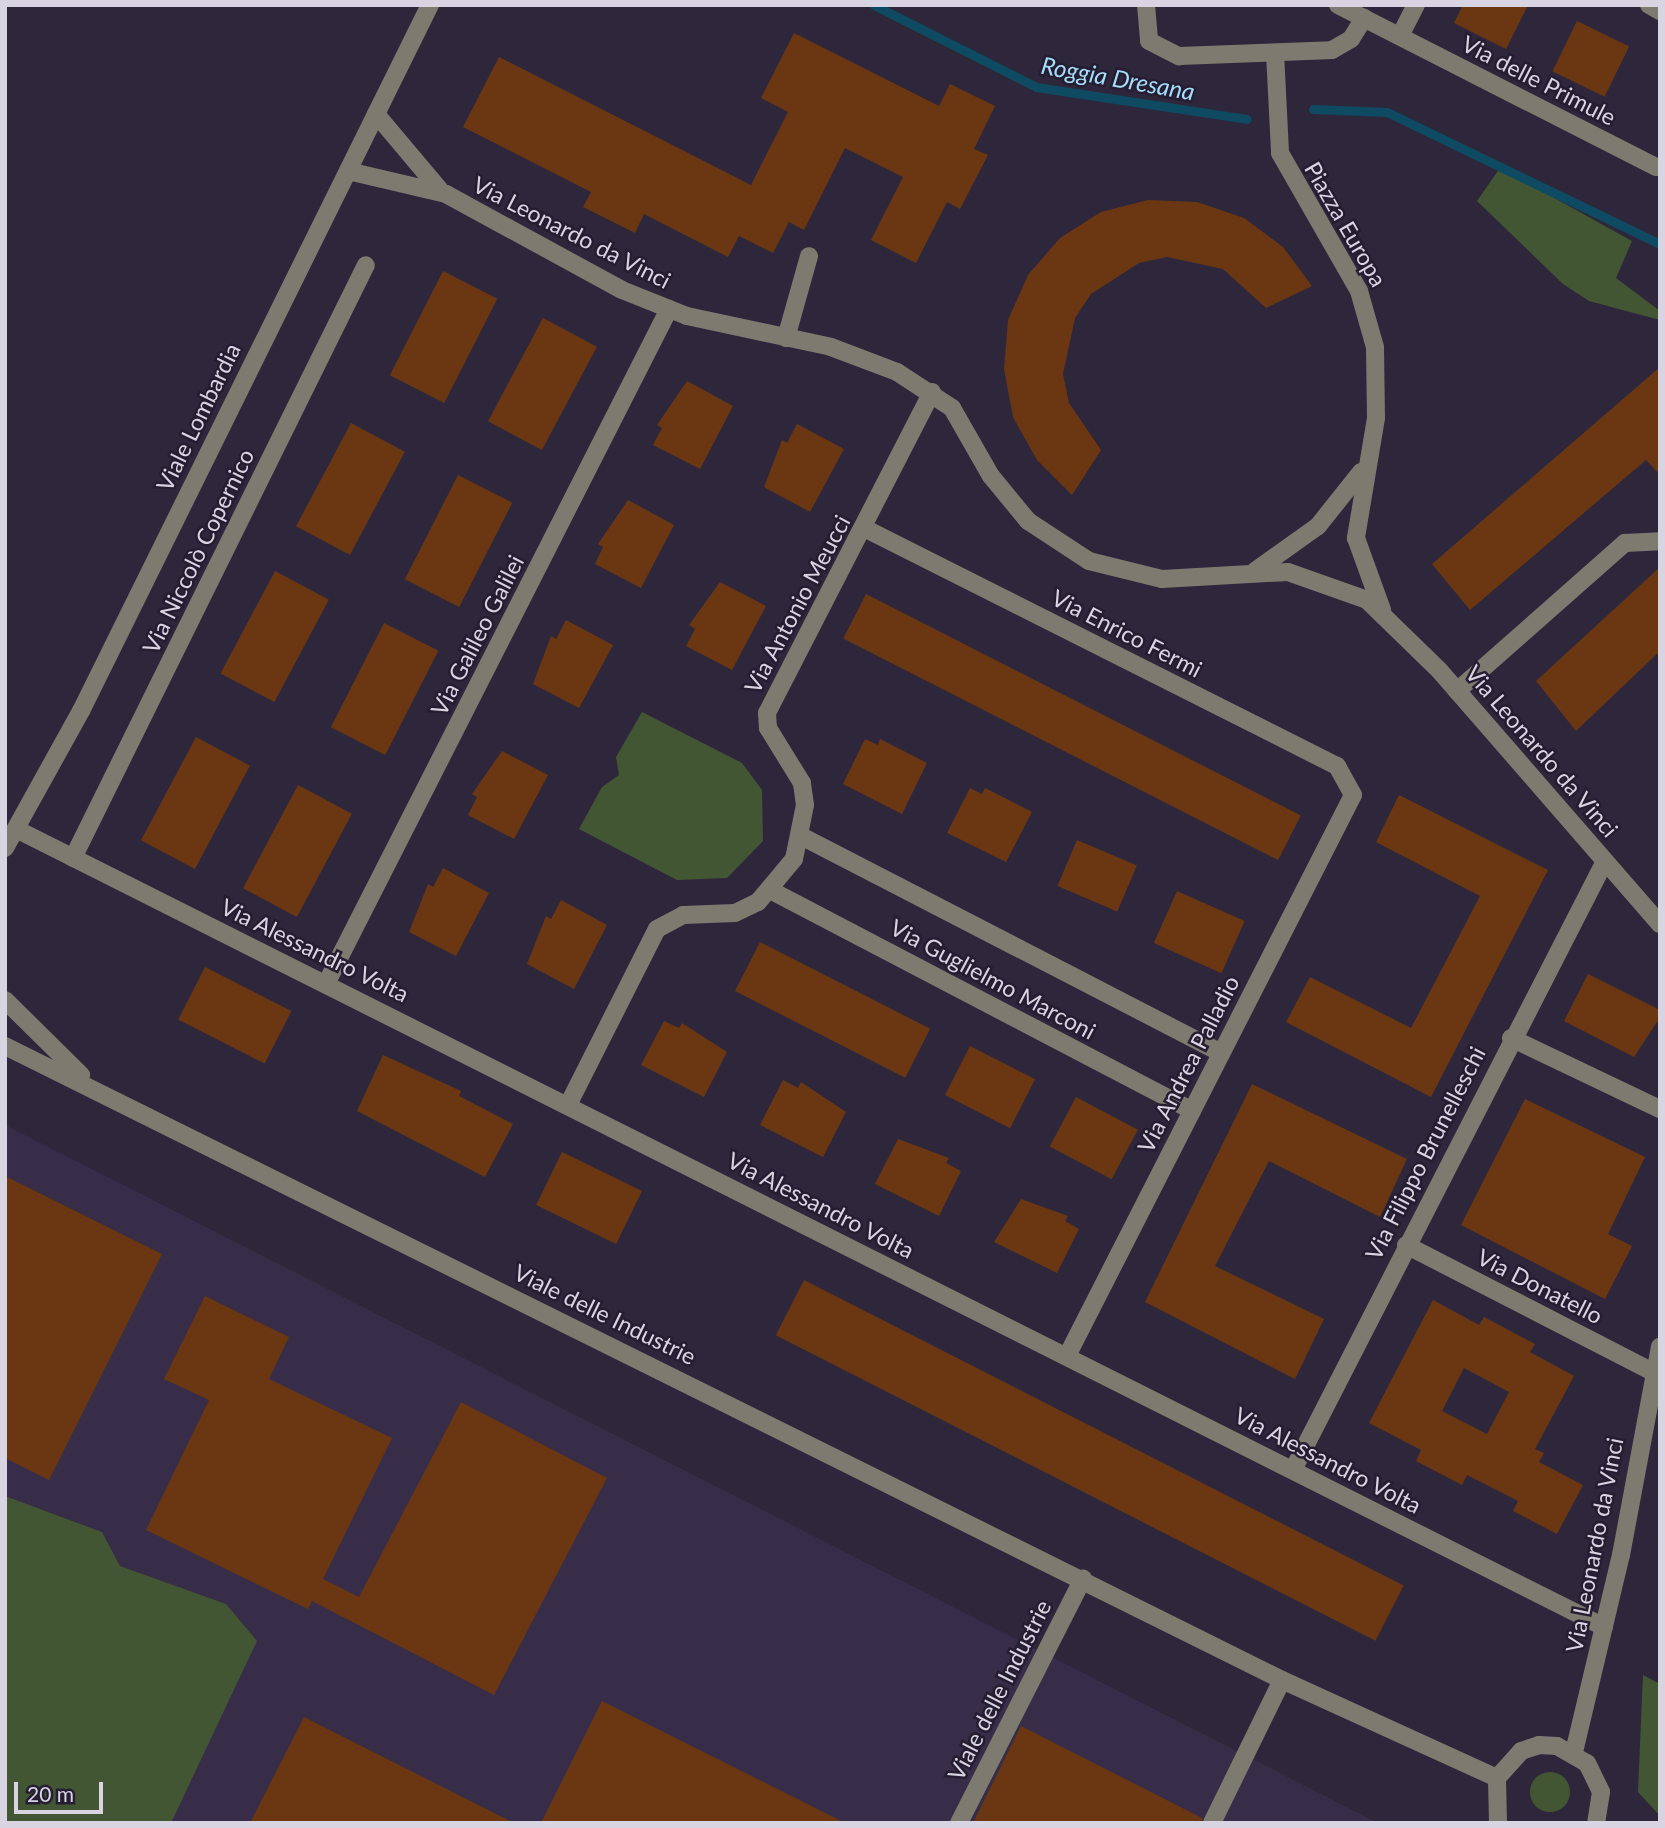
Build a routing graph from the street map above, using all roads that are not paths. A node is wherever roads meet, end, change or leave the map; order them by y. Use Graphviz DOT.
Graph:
graph roads {
  1 [pos="430,5"];
  2 [pos="1146,5"];
  3 [pos="1338,5"];
  4 [pos="1416,5"];
  5 [pos="1649,5"];
  6 [pos="1660,11"];
  7 [pos="1364,18"];
  8 [pos="1399,36"];
  9 [pos="1275,53"];
  10 [pos="376,114"];
  11 [pos="1656,167"];
  12 [pos="348,171"];
  13 [pos="446,194"];
  14 [pos="809,256"];
  15 [pos="366,265"];
  16 [pos="669,309"];
  17 [pos="786,338"];
  18 [pos="932,392"];
  19 [pos="1369,460"];
  20 [pos="864,528"];
  21 [pos="1660,541"];
  22 [pos="1252,572"];
  23 [pos="1384,613"];
  24 [pos="1457,691"];
  25 [pos="1353,795"];
  26 [pos="16,829"];
  27 [pos="801,836"];
  28 [pos="5,848"];
  29 [pos="73,858"];
  30 [pos="1605,861"];
  31 [pos="772,891"];
  32 [pos="1660,924"];
  33 [pos="327,982"];
  34 [pos="5,1000"];
  35 [pos="1511,1038"];
  36 [pos="5,1046"];
  37 [pos="1221,1053"];
  38 [pos="106,1094"];
  39 [pos="568,1105"];
  40 [pos="1660,1109"];
  41 [pos="1192,1111"];
  42 [pos="1406,1245"];
  43 [pos="1660,1347"];
  44 [pos="1068,1356"];
  45 [pos="1651,1371"];
  46 [pos="1293,1470"];
  47 [pos="1083,1579"];
  48 [pos="1604,1627"];
  49 [pos="1282,1679"];
  50 [pos="1574,1752"];
  51 [pos="1497,1778"];
  52 [pos="959,1823"];
  53 [pos="1212,1823"];
  54 [pos="1498,1823"];
  55 [pos="1596,1823"];
  1 -- 10 [label="street, Viale Lombardia"];
  2 -- 9 [label="street"];
  3 -- 7 [label="street, Via delle Primule"];
  4 -- 8 [label="street"];
  5 -- 6 [label="street"];
  7 -- 8 [label="street, Via delle Primule"];
  7 -- 9 [label="street"];
  8 -- 11 [label="street, Via delle Primule"];
  9 -- 19 [label="street, Piazza Europa"];
  10 -- 12 [label="street, Viale Lombardia"];
  10 -- 13 [label="street, Via Leonardo da Vinci"];
  12 -- 13 [label="street, Via Leonardo da Vinci"];
  12 -- 26 [label="street, Viale Lombardia"];
  13 -- 16 [label="street, Via Leonardo da Vinci"];
  14 -- 17 [label="street"];
  15 -- 29 [label="street, Via Niccolò Copernico"];
  16 -- 17 [label="street, Via Leonardo da Vinci"];
  16 -- 33 [label="street, Via Galileo Galilei"];
  17 -- 18 [label="street, Via Leonardo da Vinci"];
  18 -- 20 [label="street, Via Antonio Meucci"];
  18 -- 22 [label="street, Via Leonardo da Vinci"];
  19 -- 22 [label="street"];
  19 -- 23 [label="street, Via Leonardo da Vinci"];
  20 -- 25 [label="street, Via Enrico Fermi"];
  20 -- 27 [label="street, Via Antonio Meucci"];
  21 -- 24 [label="street"];
  22 -- 23 [label="street, Via Leonardo da Vinci"];
  23 -- 24 [label="street, Via Leonardo da Vinci"];
  24 -- 30 [label="street, Via Leonardo da Vinci"];
  25 -- 37 [label="street, Via Andrea Palladio"];
  26 -- 28 [label="street, Viale Lombardia"];
  26 -- 29 [label="street, Via Alessandro Volta"];
  27 -- 31 [label="street, Via Antonio Meucci"];
  27 -- 37 [label="street, Via Guglielmo Marconi"];
  29 -- 33 [label="street, Via Alessandro Volta"];
  30 -- 32 [label="street, Via Leonardo da Vinci"];
  30 -- 35 [label="street, Via Filippo Brunelleschi"];
  31 -- 39 [label="street"];
  31 -- 41 [label="street, Via Guglielmo Marconi"];
  33 -- 39 [label="street, Via Alessandro Volta"];
  34 -- 38 [label="street, Viale delle Industrie"];
  35 -- 40 [label="street"];
  35 -- 42 [label="street, Via Filippo Brunelleschi"];
  36 -- 38 [label="street, Viale delle Industrie"];
  37 -- 41 [label="street, Via Andrea Palladio"];
  38 -- 47 [label="street, Viale delle Industrie"];
  39 -- 44 [label="street, Via Alessandro Volta"];
  41 -- 44 [label="street, Via Andrea Palladio"];
  42 -- 45 [label="street, Via Donatello"];
  42 -- 46 [label="street, Via Filippo Brunelleschi"];
  43 -- 45 [label="street, Via Leonardo da Vinci"];
  44 -- 46 [label="street, Via Alessandro Volta"];
  45 -- 48 [label="street, Via Leonardo da Vinci"];
  46 -- 48 [label="street, Via Alessandro Volta"];
  47 -- 49 [label="street, Viale delle Industrie"];
  47 -- 52 [label="street, Viale delle Industrie"];
  48 -- 50 [label="street, Via Leonardo da Vinci"];
  49 -- 51 [label="street, Viale delle Industrie"];
  49 -- 53 [label="street"];
  50 -- 51 [label="street"];
  50 -- 55 [label="street"];
  51 -- 54 [label="street"];
}
